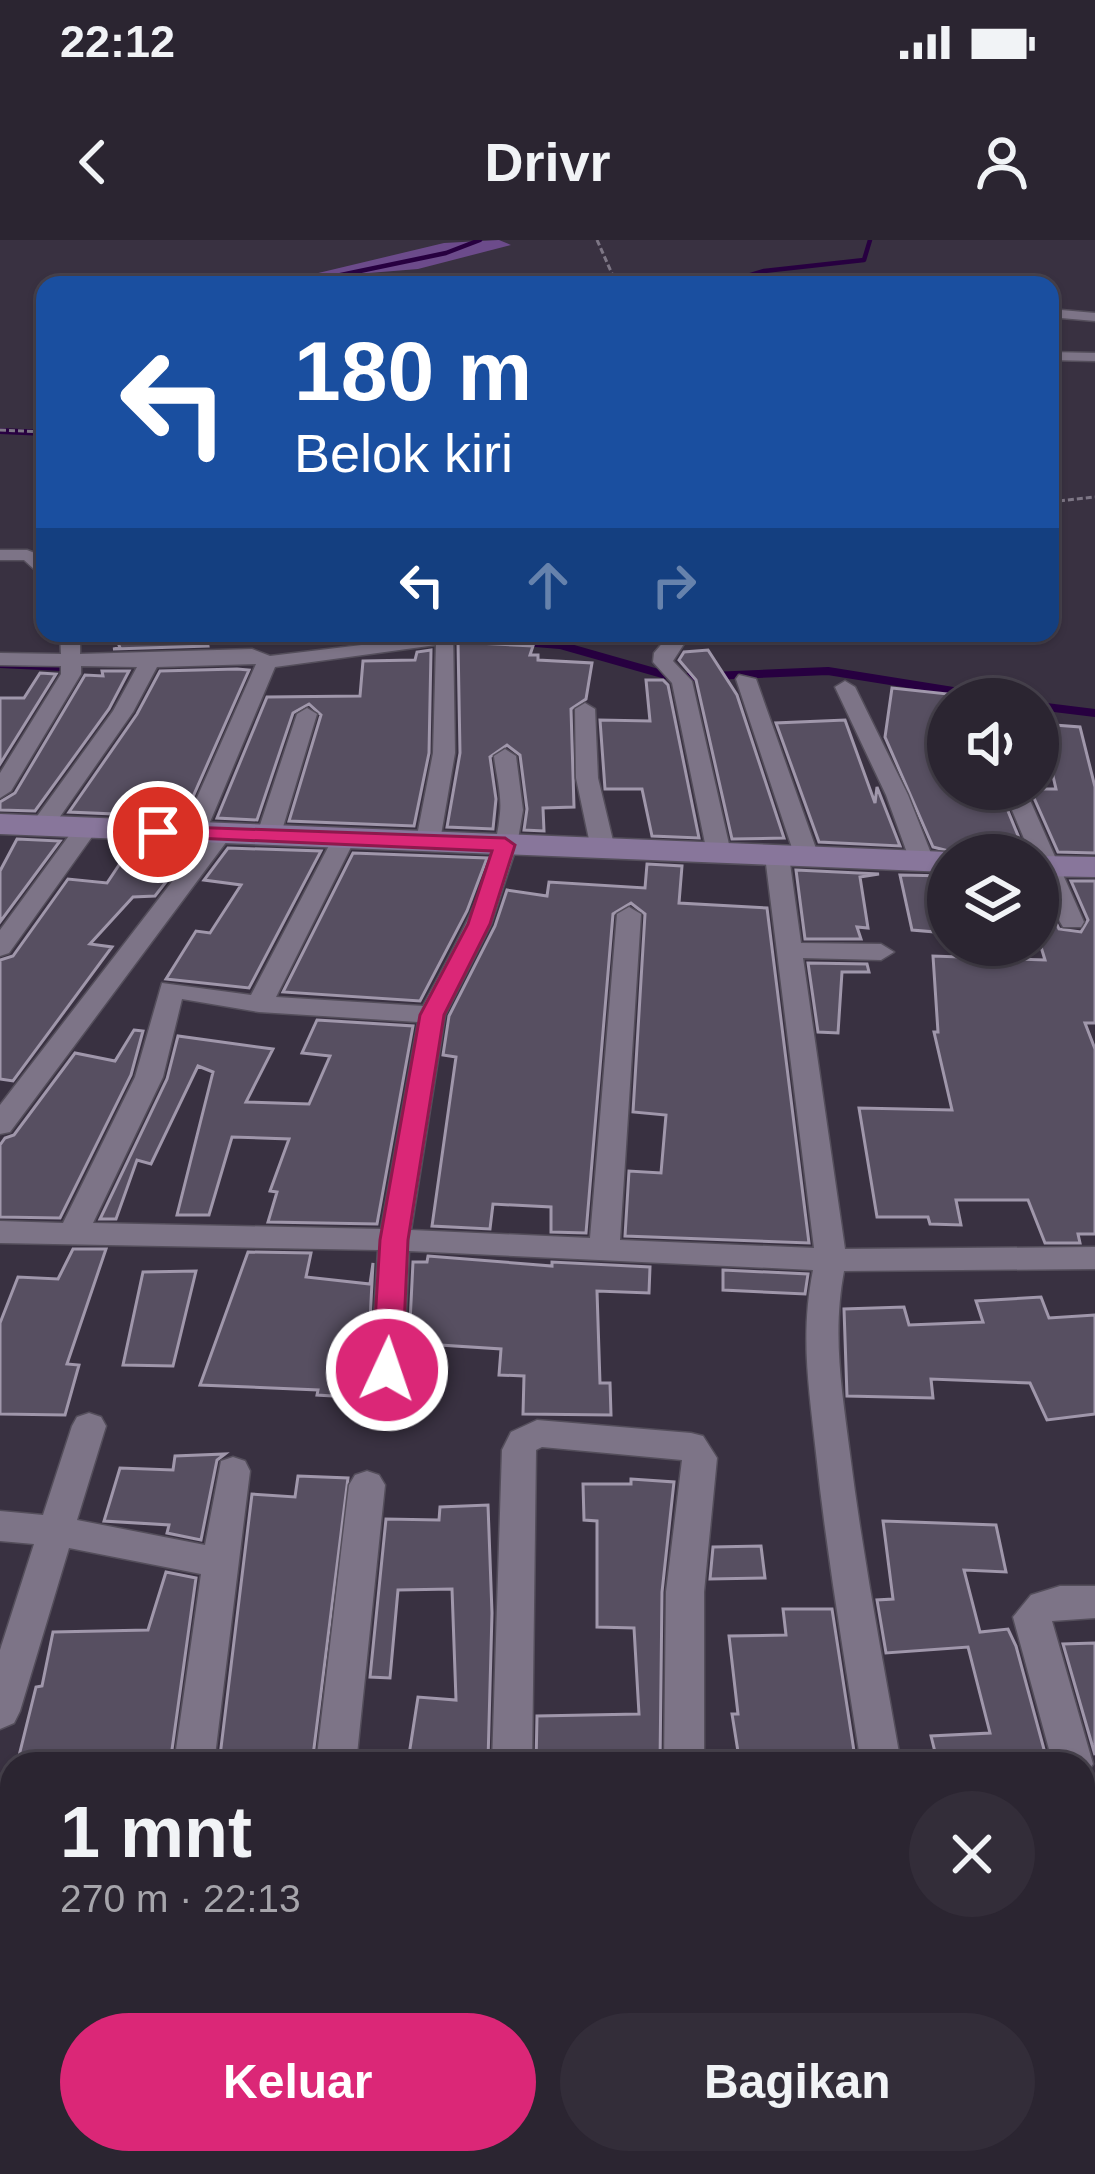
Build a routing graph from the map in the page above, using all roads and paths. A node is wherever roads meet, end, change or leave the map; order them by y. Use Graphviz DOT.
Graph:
graph roads {
  1 [pos="597,240"];
  2 [pos="613,276"];
  3 [pos="1059,315"];
  4 [pos="1095,317"];
  5 [pos="1059,356"];
  6 [pos="1095,357"];
  7 [pos="0,430"];
  8 [pos="36,432"];
  9 [pos="1095,497"];
  10 [pos="1059,501"];
  11 [pos="0,555"];
  12 [pos="36,560"];
  13 [pos="70,642"];
  14 [pos="211,642"];
  15 [pos="416,642"];
  16 [pos="446,642"];
  17 [pos="673,642"];
  18 [pos="212,656"];
  19 [pos="0,659"];
  20 [pos="150,661"];
  21 [pos="69,662"];
  22 [pos="267,662"];
  23 [pos="746,679"];
  24 [pos="845,687"];
  25 [pos="585,709"];
  26 [pos="307,714"];
  27 [pos="505,756"];
  28 [pos="0,790"];
  29 [pos="0,824"];
  30 [pos="42,826"];
  31 [pos="87,827"];
  32 [pos="206,835"];
  33 [pos="268,837"];
  34 [pos="343,839"];
  35 [pos="428,841"];
  36 [pos="505,845"];
  37 [pos="927,848"];
  38 [pos="603,849"];
  39 [pos="719,854"];
  40 [pos="792,856"];
  41 [pos="927,862"];
  42 [pos="1059,866"];
  43 [pos="1095,867"];
  44 [pos="1059,897"];
  45 [pos="629,914"];
  46 [pos="1072,922"];
  47 [pos="0,948"];
  48 [pos="790,950"];
  49 [pos="880,952"];
  50 [pos="259,1004"];
  51 [pos="432,1015"];
  52 [pos="0,1125"];
  53 [pos="0,1232"];
  54 [pos="73,1233"];
  55 [pos="394,1240"];
  56 [pos="604,1250"];
  57 [pos="1095,1258"];
  58 [pos="831,1261"];
  59 [pos="387,1370"];
  60 [pos="88,1426"];
  61 [pos="233,1471"];
  62 [pos="367,1485"];
  63 [pos="0,1526"];
  64 [pos="56,1531"];
  65 [pos="220,1563"];
  66 [pos="1095,1602"];
  67 [pos="0,1711"];
  68 [pos="196,1752"];
  69 [pos="337,1752"];
  70 [pos="512,1752"];
  71 [pos="684,1752"];
  72 [pos="878,1752"];
  73 [pos="1070,1752"];
  1 -- 2 [label="path"];
  3 -- 4 [label="street"];
  5 -- 6 [label="street"];
  7 -- 8 [label="path"];
  9 -- 10 [label="path"];
  11 -- 12 [label="street"];
  13 -- 21 [label="street"];
  14 -- 18 [label="street"];
  15 -- 22 [label="street"];
  16 -- 35 [label="street"];
  17 -- 39 [label="street"];
  18 -- 20 [label="street"];
  18 -- 22 [label="street"];
  19 -- 21 [label="street"];
  20 -- 21 [label="street"];
  20 -- 30 [label="street"];
  21 -- 28 [label="street"];
  22 -- 32 [label="street"];
  23 -- 40 [label="street"];
  24 -- 37 [label="street"];
  25 -- 38 [label="street"];
  26 -- 33 [label="street"];
  27 -- 36 [label="street"];
  29 -- 30 [label="street"];
  30 -- 31 [label="street"];
  31 -- 32 [label="street"];
  31 -- 47 [label="street"];
  32 -- 33 [label="street"];
  32 -- 52 [label="street"];
  33 -- 34 [label="street"];
  34 -- 35 [label="street"];
  34 -- 50 [label="street"];
  35 -- 36 [label="street"];
  36 -- 38 [label="street"];
  36 -- 51 [label="street"];
  38 -- 39 [label="street"];
  39 -- 40 [label="street"];
  40 -- 41 [label="street"];
  40 -- 48 [label="street"];
  42 -- 43 [label="street"];
  44 -- 46 [label="street"];
  45 -- 56 [label="street"];
  48 -- 49 [label="street"];
  48 -- 58 [label="street"];
  50 -- 51 [label="street"];
  50 -- 54 [label="street"];
  51 -- 55 [label="street"];
  53 -- 54 [label="street"];
  54 -- 55 [label="street"];
  55 -- 56 [label="street"];
  55 -- 59 [label="street"];
  56 -- 58 [label="street"];
  57 -- 58 [label="street"];
  58 -- 72 [label="street"];
  60 -- 64 [label="street"];
  61 -- 65 [label="street"];
  62 -- 69 [label="street"];
  63 -- 64 [label="street"];
  64 -- 65 [label="street"];
  64 -- 67 [label="street"];
  65 -- 68 [label="street"];
  66 -- 73 [label="street"];
  70 -- 71 [label="street"];
}
